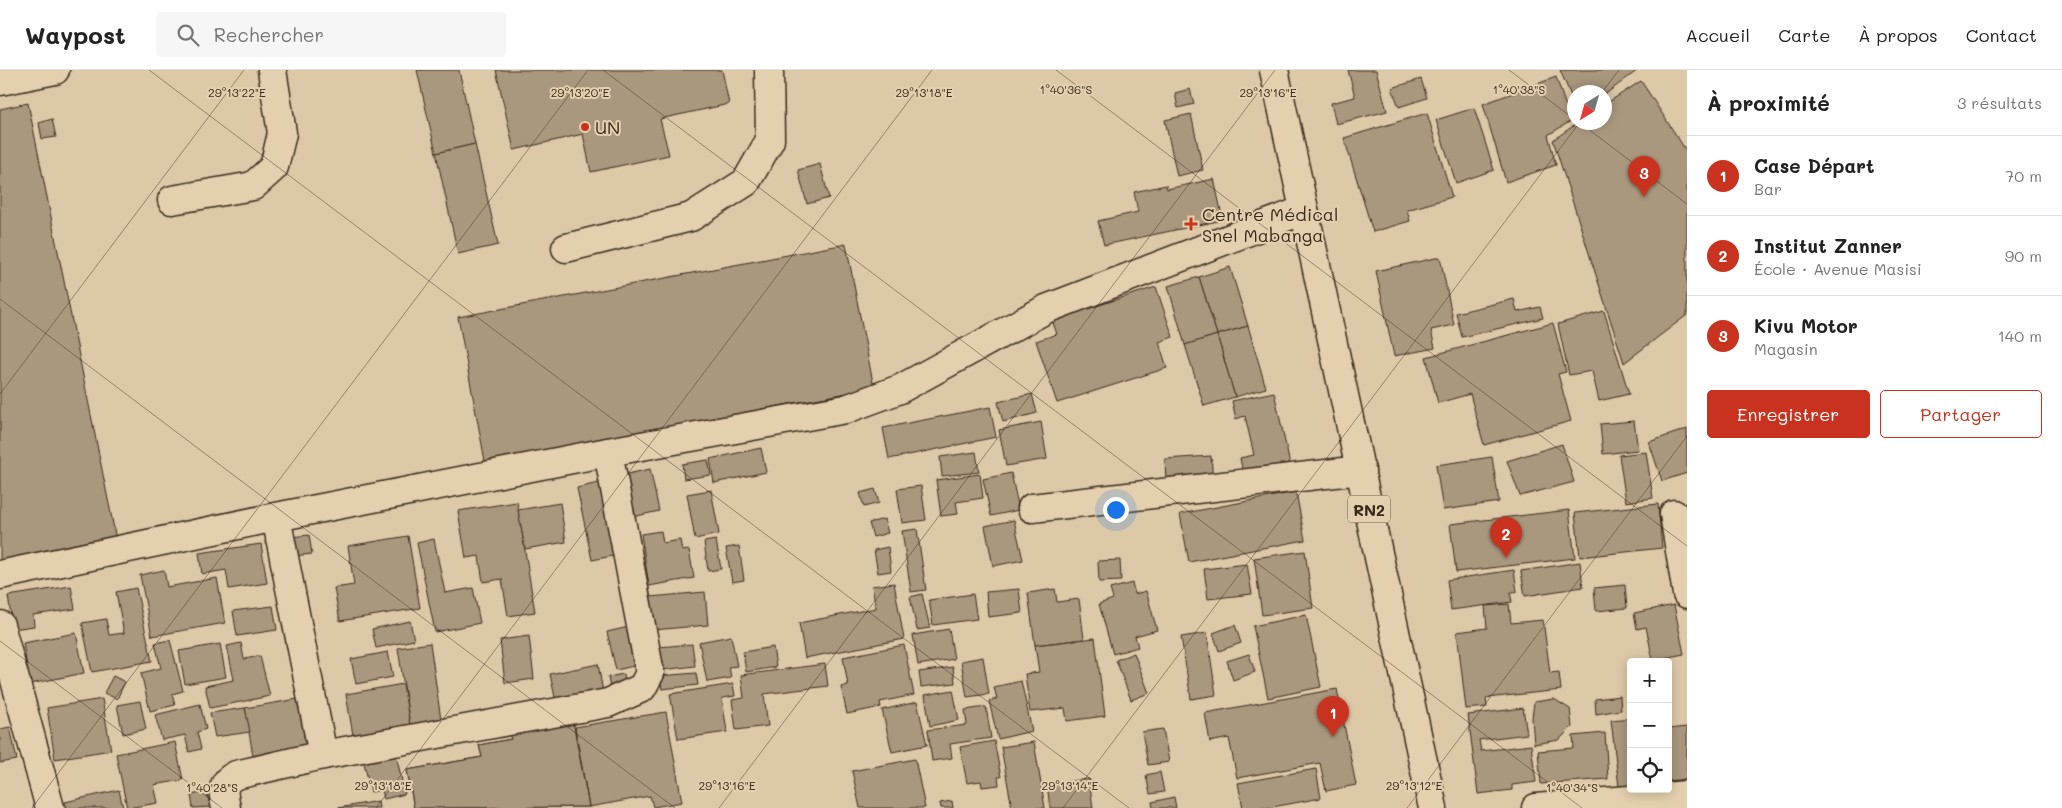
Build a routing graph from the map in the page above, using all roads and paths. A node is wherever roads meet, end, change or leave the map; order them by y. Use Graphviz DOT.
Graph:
graph roads {
  1 [pos="54,70"];
  2 [pos="272,70"];
  3 [pos="769,70"];
  4 [pos="1274,70"];
  5 [pos="0,81"];
  6 [pos="172,200"];
  7 [pos="1304,210"];
  8 [pos="566,248"];
  9 [pos="608,452"];
  10 [pos="1361,470"];
  11 [pos="1032,508"];
  12 [pos="1674,514"];
  13 [pos="276,516"];
  14 [pos="0,575"];
  15 [pos="1687,594"];
  16 [pos="0,625"];
  17 [pos="323,755"];
  18 [pos="1687,795"];
  19 [pos="50,808"];
  20 [pos="226,808"];
  21 [pos="1433,808"];
  22 [pos="1536,808"];
  1 -- 5 [label="main road"];
  2 -- 6 [label="main road"];
  3 -- 8 [label="main road"];
  4 -- 7 [label="main road, RN2"];
  7 -- 9 [label="main road"];
  7 -- 10 [label="main road, RN2"];
  9 -- 13 [label="main road"];
  9 -- 17 [label="main road"];
  10 -- 11 [label="main road"];
  10 -- 21 [label="main road, RN2"];
  12 -- 15 [label="main road"];
  13 -- 14 [label="main road"];
  13 -- 17 [label="main road"];
  16 -- 19 [label="main road"];
  17 -- 20 [label="main road"];
  18 -- 22 [label="main road"];
}
